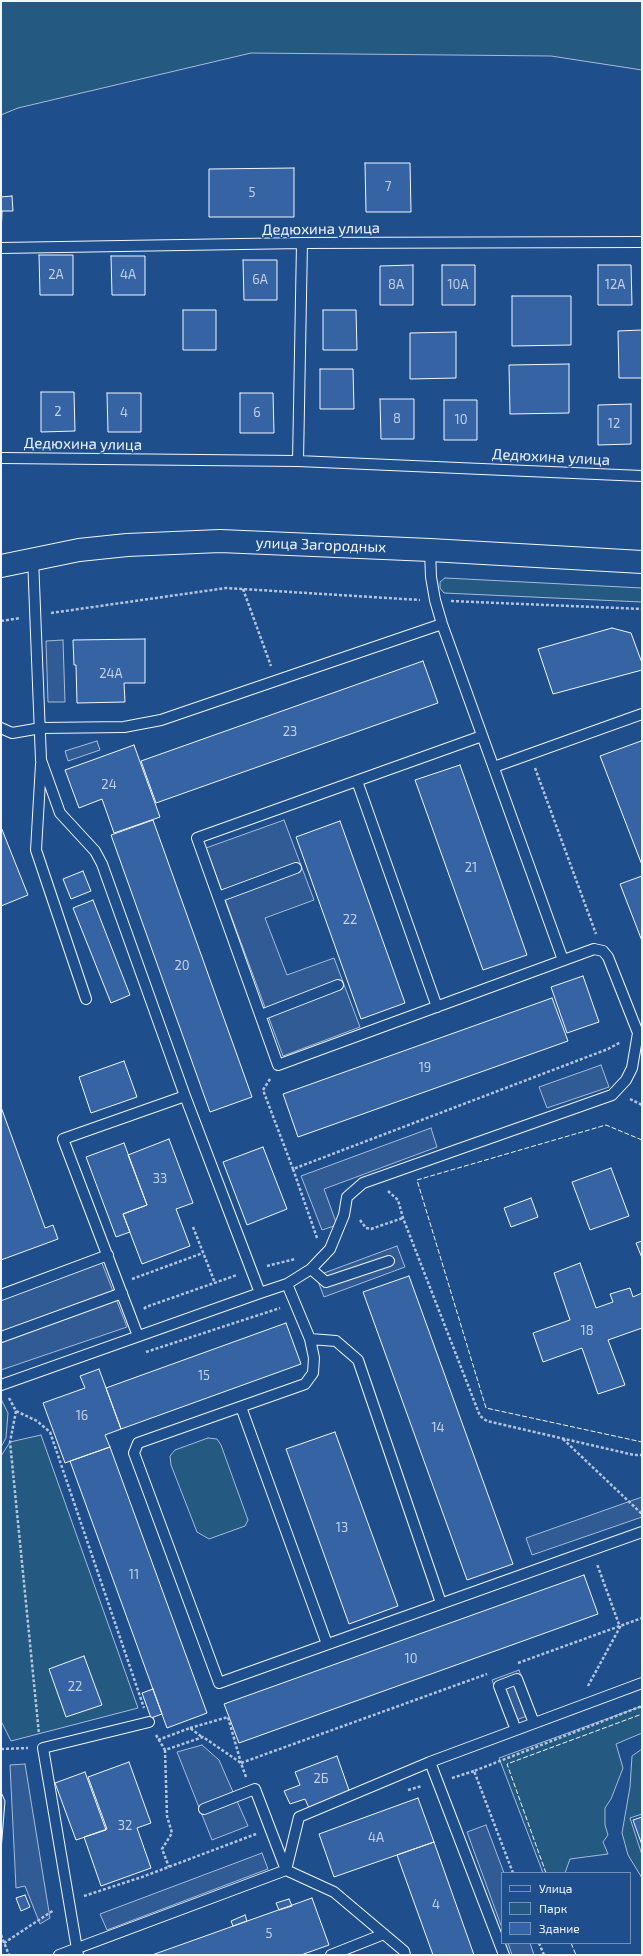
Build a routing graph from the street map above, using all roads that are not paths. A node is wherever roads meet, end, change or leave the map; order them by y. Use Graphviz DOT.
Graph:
graph roads {
  1 [pos="642,242"];
  2 [pos="302,243"];
  3 [pos="1,248"];
  4 [pos="3,458"];
  5 [pos="298,461"];
  6 [pos="642,476"];
  7 [pos="430,550"];
  8 [pos="33,558"];
  9 [pos="642,562"];
  10 [pos="1,566"];
  11 [pos="442,624"];
  12 [pos="642,714"];
  13 [pos="1,728"];
  14 [pos="41,728"];
  15 [pos="482,736"];
  16 [pos="41,760"];
  17 [pos="494,768"];
  18 [pos="357,781"];
  19 [pos="296,868"];
  20 [pos="218,896"];
  21 [pos="562,960"];
  22 [pos="338,985"];
  23 [pos="86,999"];
  24 [pos="437,1007"];
  25 [pos="261,1015"];
  26 [pos="640,1032"];
  27 [pos="185,1096"];
  28 [pos="108,1255"];
  29 [pos="389,1261"];
  30 [pos="312,1269"];
  31 [pos="287,1284"];
  32 [pos="120,1288"];
  33 [pos="260,1293"];
  34 [pos="1,1295"];
  35 [pos="138,1336"];
  36 [pos="1,1337"];
  37 [pos="310,1339"];
  38 [pos="1,1385"];
  39 [pos="241,1407"];
  40 [pos="642,1532"];
  41 [pos="442,1603"];
  42 [pos="327,1644"];
  43 [pos="642,1683"];
  44 [pos="149,1722"];
  45 [pos="534,1724"];
  46 [pos="516,1730"];
  47 [pos="430,1762"];
  48 [pos="204,1809"];
  49 [pos="286,1870"];
  50 [pos="384,1934"];
  51 [pos="77,1952"];
  52 [pos="59,1955"];
  53 [pos="331,1955"];
  54 [pos="405,1955"];
  55 [pos="504,1955"];
  1 -- 2 [label="lane, Дедюхина улица"];
  2 -- 3 [label="lane, Дедюхина улица"];
  2 -- 5 [label="lane"];
  4 -- 5 [label="lane, Дедюхина улица"];
  5 -- 6 [label="lane, Дедюхина улица"];
  7 -- 8 [label="main road, улица Загородных"];
  7 -- 9 [label="main road, улица Загородных"];
  7 -- 11 [label="lane"];
  8 -- 10 [label="main road, улица Загородных"];
  8 -- 14 [label="lane"];
  11 -- 14 [label="lane"];
  11 -- 15 [label="lane"];
  12 -- 17 [label="lane"];
  13 -- 14 [label="lane"];
  14 -- 16 [label="lane"];
  15 -- 17 [label="lane"];
  15 -- 18 [label="lane"];
  16 -- 23 [label="lane"];
  16 -- 27 [label="lane"];
  17 -- 21 [label="lane"];
  18 -- 20 [label="lane"];
  18 -- 24 [label="lane"];
  19 -- 20 [label="lane"];
  20 -- 25 [label="lane"];
  21 -- 24 [label="lane"];
  21 -- 26 [label="lane"];
  22 -- 25 [label="lane"];
  24 -- 25 [label="lane"];
  26 -- 30 [label="lane"];
  27 -- 28 [label="lane"];
  27 -- 33 [label="lane"];
  28 -- 32 [label="lane"];
  28 -- 34 [label="lane"];
  29 -- 30 [label="lane"];
  30 -- 31 [label="lane"];
  31 -- 33 [label="lane"];
  31 -- 37 [label="lane"];
  32 -- 35 [label="lane"];
  32 -- 36 [label="lane"];
  33 -- 35 [label="lane"];
  35 -- 38 [label="lane"];
  37 -- 39 [label="lane"];
  37 -- 41 [label="lane"];
  39 -- 42 [label="lane"];
  39 -- 42 [label="lane"];
  40 -- 41 [label="lane"];
  41 -- 42 [label="lane"];
  43 -- 45 [label="lane"];
  44 -- 51 [label="lane"];
  45 -- 46 [label="lane"];
  45 -- 46 [label="lane"];
  46 -- 47 [label="lane"];
  47 -- 49 [label="lane"];
  47 -- 55 [label="lane"];
  48 -- 49 [label="lane"];
  49 -- 50 [label="lane"];
  49 -- 51 [label="lane"];
  50 -- 53 [label="lane"];
  50 -- 54 [label="lane"];
  51 -- 52 [label="lane"];
}
